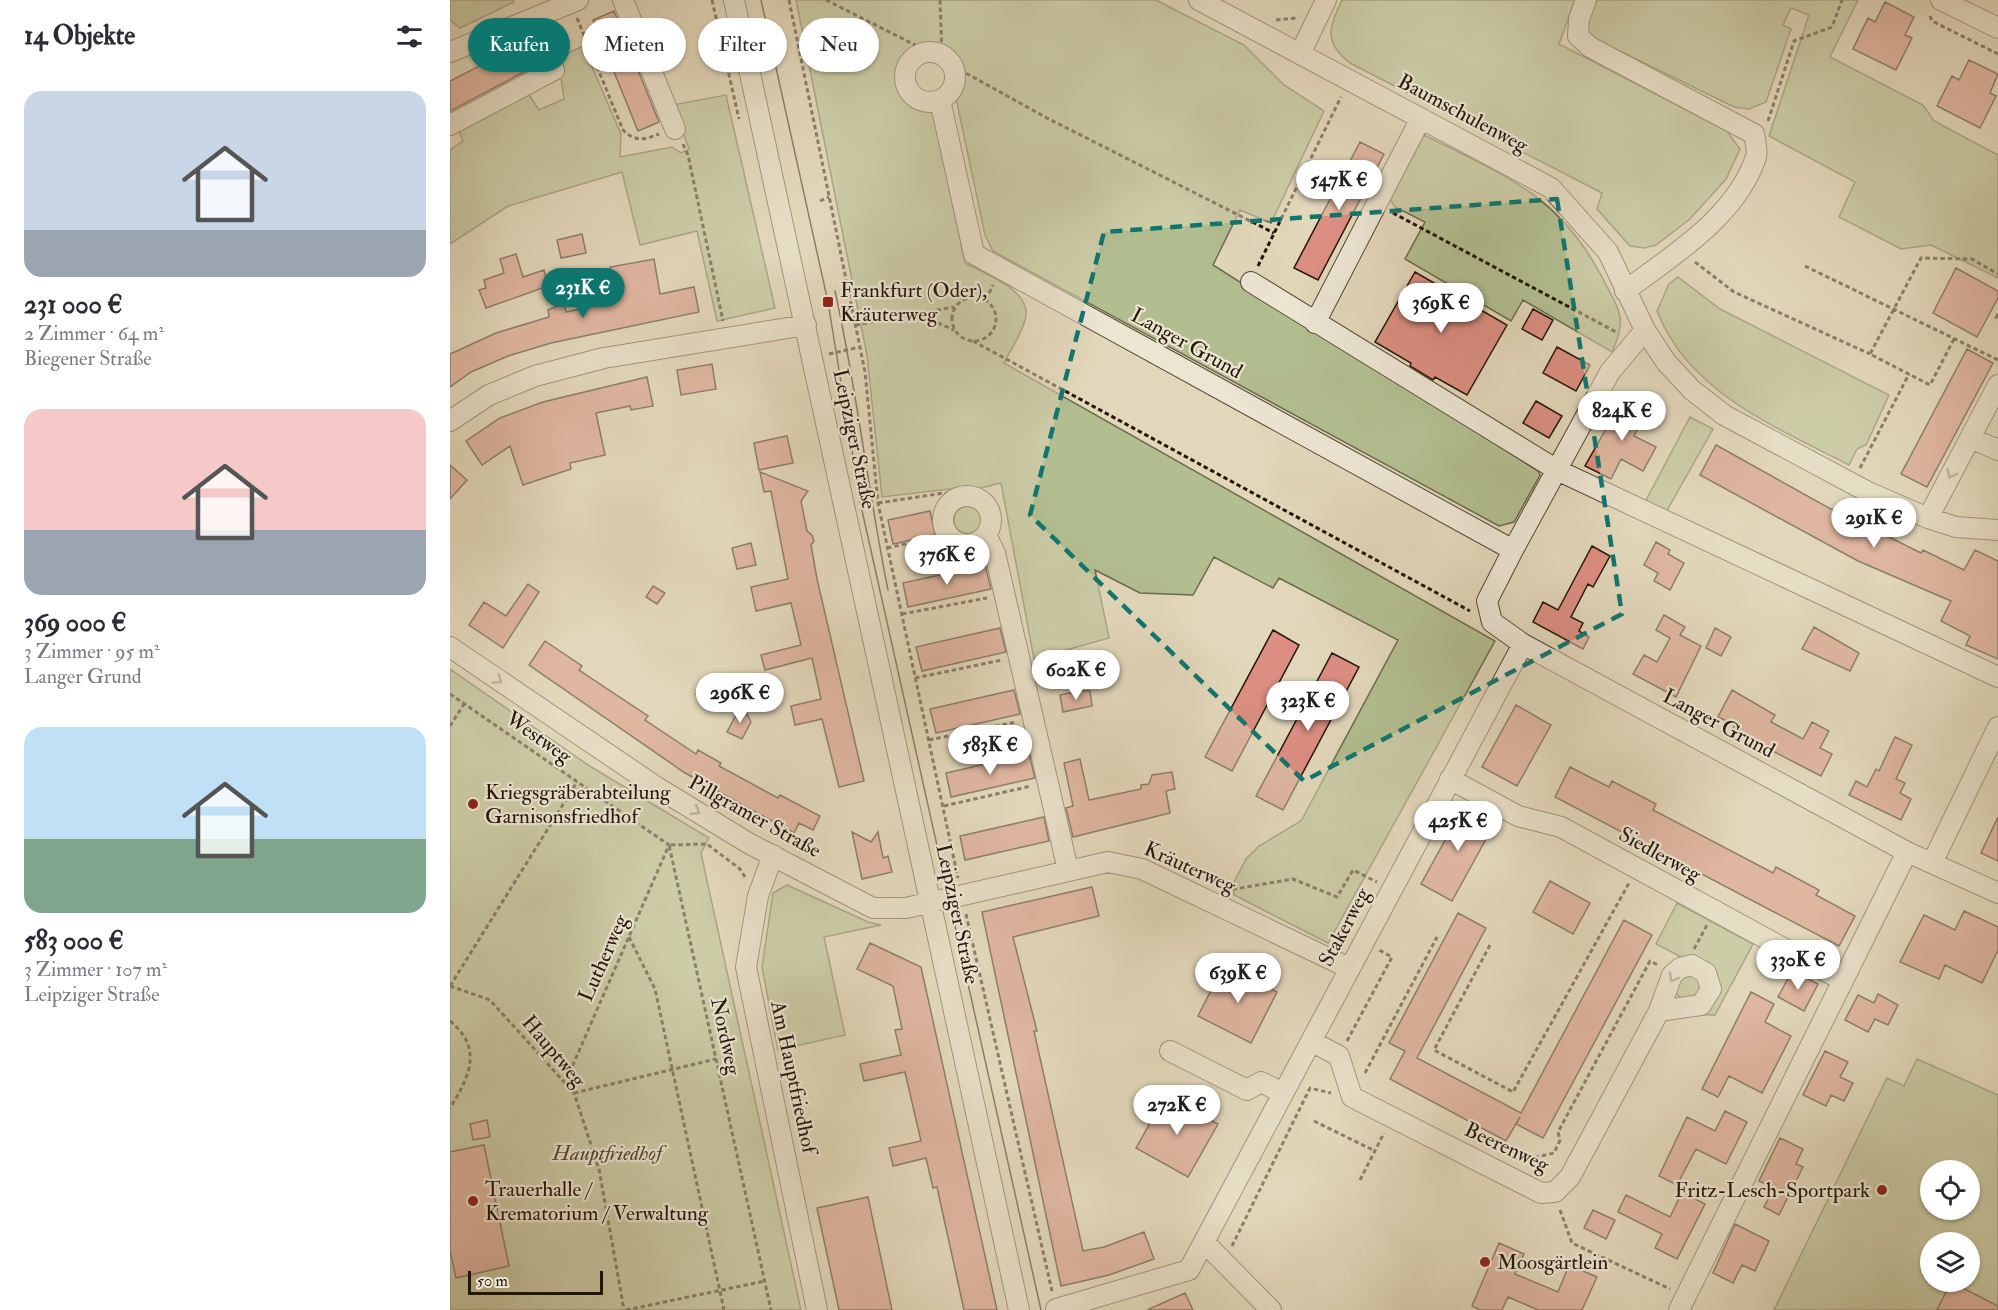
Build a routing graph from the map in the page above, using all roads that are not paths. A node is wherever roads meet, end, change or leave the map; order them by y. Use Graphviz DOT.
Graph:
graph roads {
  1 [pos="622,0"];
  2 [pos="734,0"];
  3 [pos="1199,0"];
  4 [pos="1326,0"];
  5 [pos="1586,0"];
  6 [pos="1934,5"];
  7 [pos="577,7"];
  8 [pos="536,11"];
  9 [pos="1998,28"];
  10 [pos="450,52"];
  11 [pos="1301,52"];
  12 [pos="940,100"];
  13 [pos="1422,118"];
  14 [pos="450,125"];
  15 [pos="675,129"];
  16 [pos="1251,282"];
  17 [pos="1625,291"];
  18 [pos="1315,323"];
  19 [pos="806,325"];
  20 [pos="1640,336"];
  21 [pos="1998,385"];
  22 [pos="450,421"];
  23 [pos="1970,438"];
  24 [pos="1998,450"];
  25 [pos="1557,470"];
  26 [pos="1928,518"];
  27 [pos="1998,530"];
  28 [pos="986,535"];
  29 [pos="1513,550"];
  30 [pos="1523,644"];
  31 [pos="450,647"];
  32 [pos="1998,677"];
  33 [pos="1998,727"];
  34 [pos="1450,779"];
  35 [pos="1906,852"];
  36 [pos="773,855"];
  37 [pos="1932,863"];
  38 [pos="1068,870"];
  39 [pos="1998,893"];
  40 [pos="930,902"];
  41 [pos="1349,968"];
  42 [pos="1842,980"];
  43 [pos="1659,1011"];
  44 [pos="1311,1041"];
  45 [pos="1170,1051"];
  46 [pos="1283,1093"];
  47 [pos="1204,1242"];
  48 [pos="1682,1303"];
  49 [pos="1258,1306"];
  50 [pos="1056,1309"];
  51 [pos="817,1310"];
  52 [pos="1019,1310"];
  1 -- 15 [label="street"];
  2 -- 19 [label="street, Leipziger Straße"];
  3 -- 11 [label="street, Baumschulenweg"];
  4 -- 11 [label="street"];
  5 -- 17 [label="street"];
  6 -- 9 [label="street"];
  7 -- 8 [label="street"];
  8 -- 10 [label="street"];
  8 -- 14 [label="street"];
  11 -- 13 [label="street, Baumschulenweg"];
  12 -- 12 [label="street"];
  12 -- 29 [label="street, Langer Grund"];
  13 -- 17 [label="street, Baumschulenweg"];
  13 -- 18 [label="street"];
  16 -- 18 [label="street"];
  17 -- 20 [label="street, Baumschulenweg"];
  18 -- 25 [label="street"];
  19 -- 22 [label="street"];
  19 -- 40 [label="street, Leipziger Straße"];
  20 -- 25 [label="street"];
  20 -- 26 [label="street, Baumschulenweg"];
  21 -- 23 [label="street"];
  23 -- 24 [label="street"];
  23 -- 26 [label="street, one-way"];
  25 -- 29 [label="street"];
  25 -- 32 [label="street"];
  26 -- 27 [label="street, Baumschulenweg"];
  28 -- 28 [label="street"];
  28 -- 38 [label="street"];
  29 -- 30 [label="street, Langer Grund"];
  30 -- 34 [label="street, Stakerweg"];
  30 -- 35 [label="street, Langer Grund"];
  31 -- 36 [label="street, Pillgramer Straße, one-way"];
  33 -- 37 [label="street"];
  34 -- 41 [label="street, Stakerweg"];
  34 -- 42 [label="street, Siedlerweg"];
  35 -- 37 [label="street, Langer Grund"];
  35 -- 42 [label="street"];
  36 -- 40 [label="street, Pillgramer Straße"];
  36 -- 51 [label="street, Am Hauptfriedhof"];
  37 -- 39 [label="street, Langer Grund"];
  38 -- 40 [label="street, Kräuterweg"];
  38 -- 41 [label="street, Kräuterweg"];
  40 -- 52 [label="street, Leipziger Straße"];
  41 -- 44 [label="street, Stakerweg"];
  42 -- 48 [label="street"];
  43 -- 43 [label="street, Beerenweg, one-way"];
  43 -- 44 [label="street, Beerenweg"];
  44 -- 46 [label="street, Stakerweg"];
  45 -- 46 [label="street"];
  46 -- 47 [label="street, Stakerweg"];
  47 -- 49 [label="street"];
  47 -- 50 [label="street, Stakerweg"];
}
